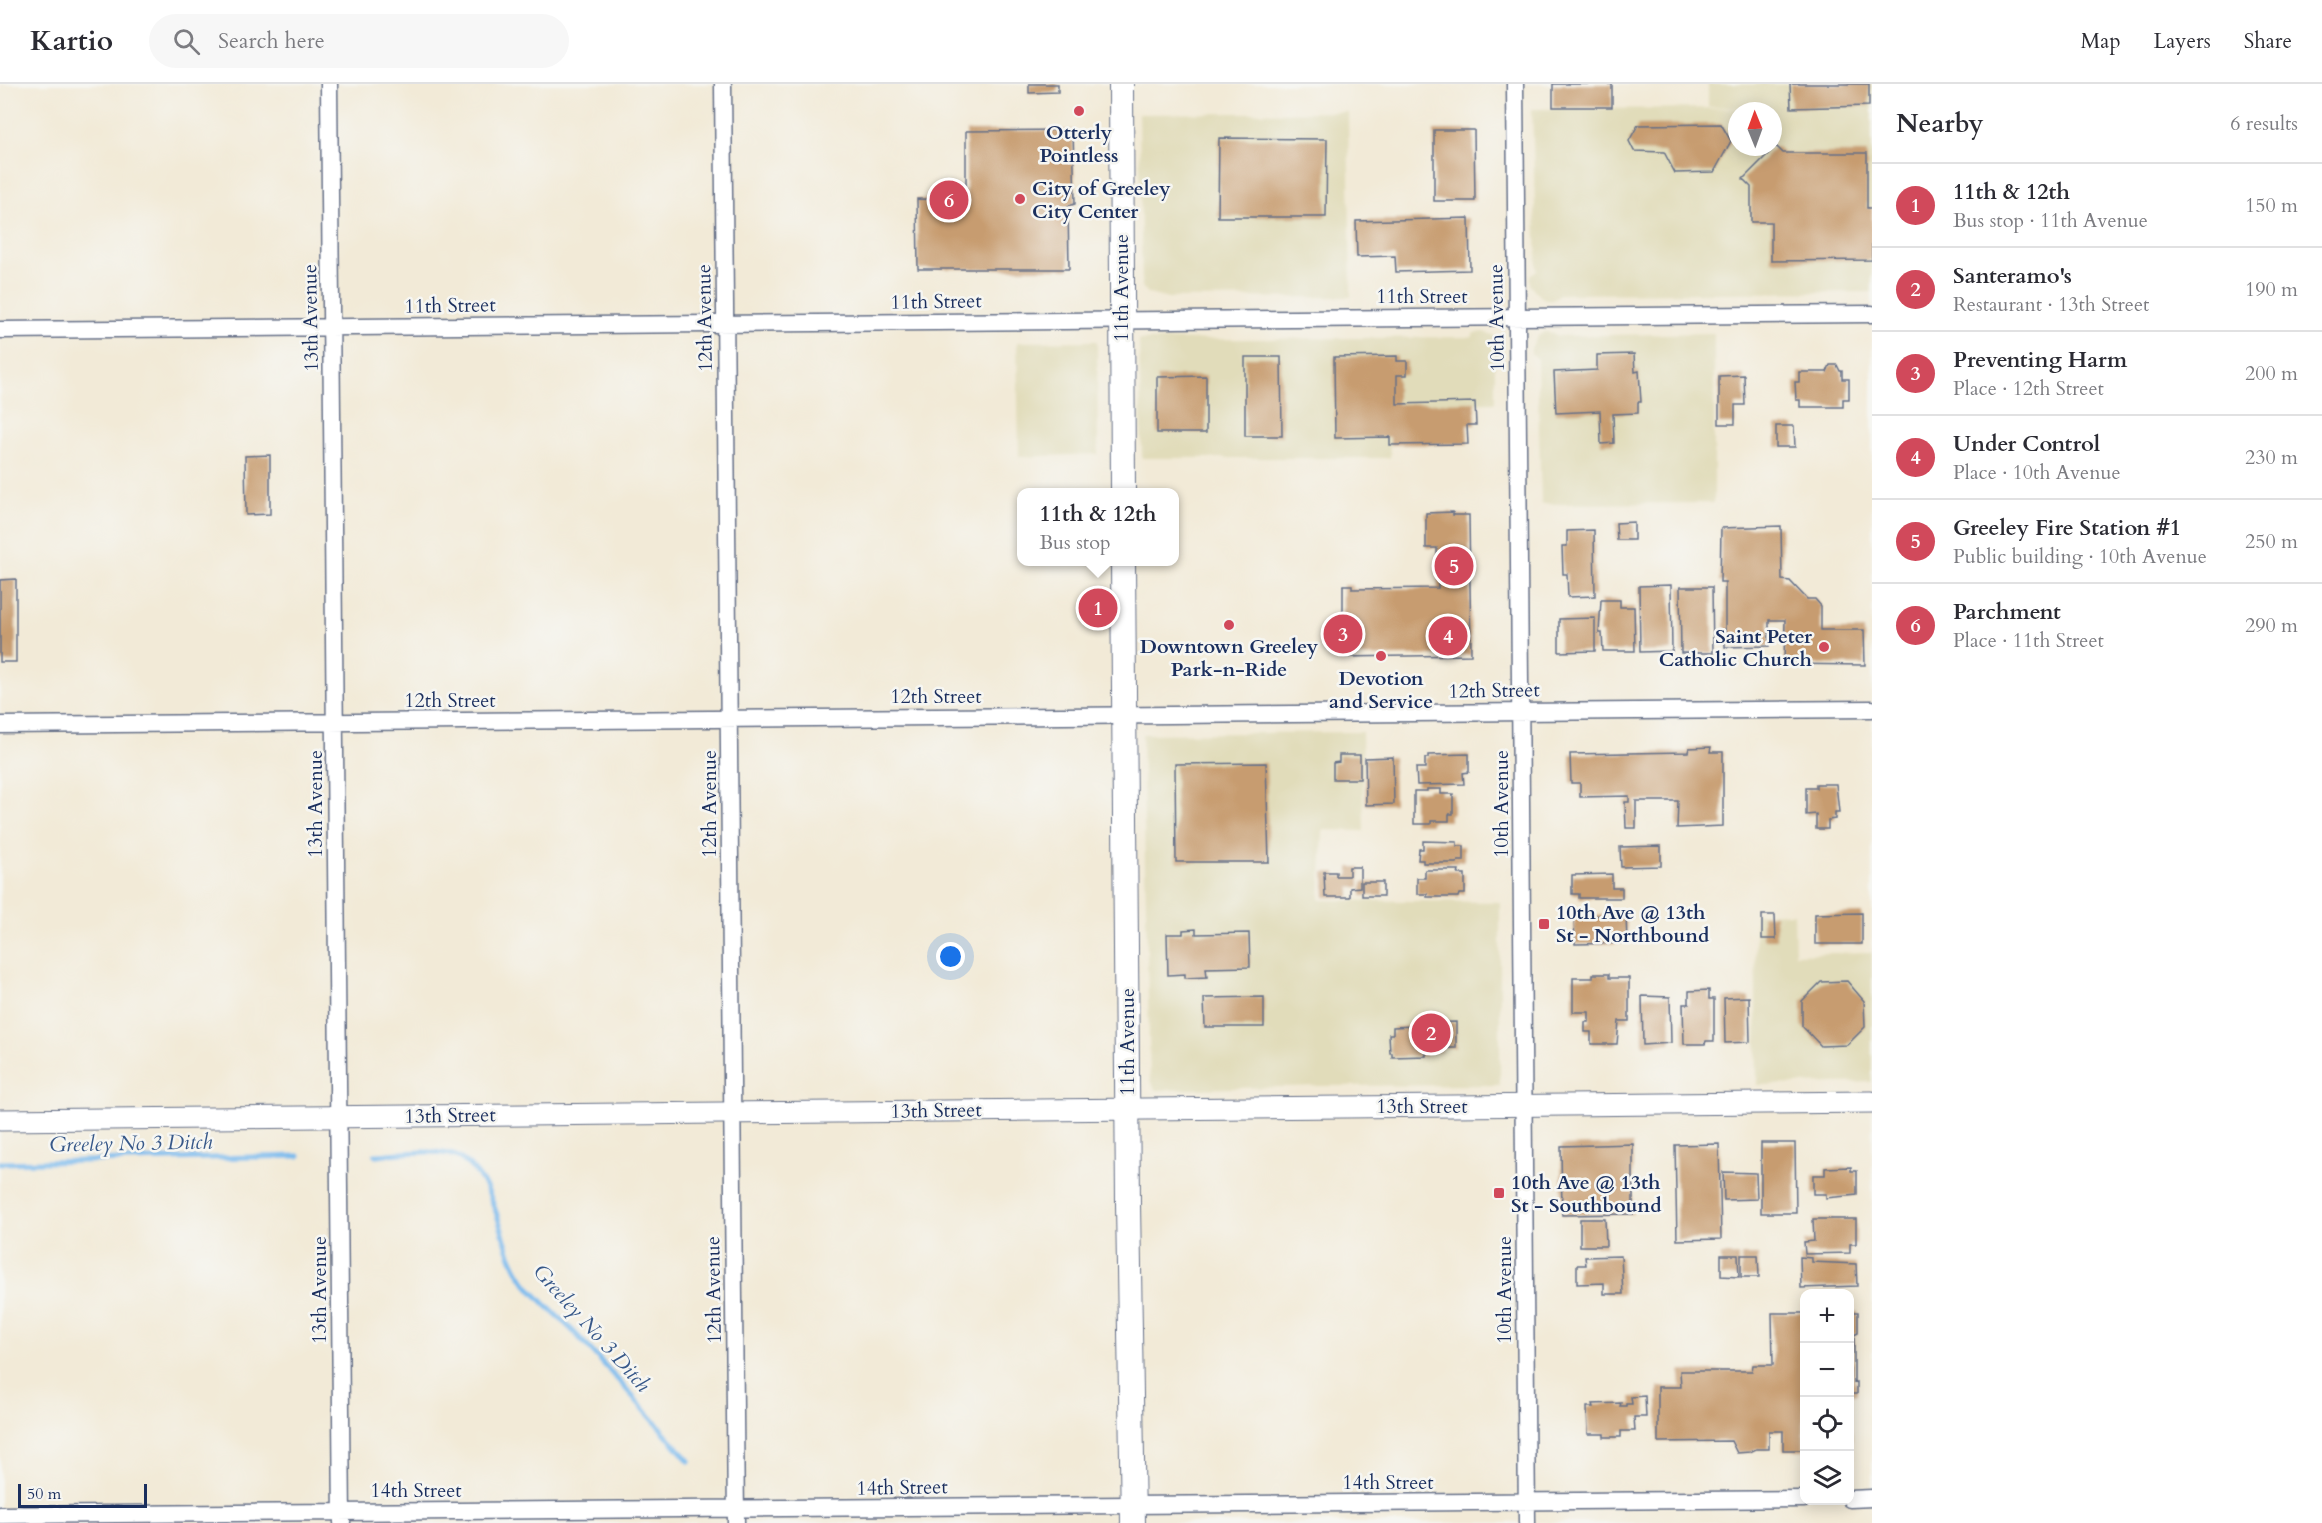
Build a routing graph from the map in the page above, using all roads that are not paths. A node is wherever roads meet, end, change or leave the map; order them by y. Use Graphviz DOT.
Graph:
graph roads {
  1 [pos="329,84"];
  2 [pos="723,84"];
  3 [pos="1121,84"];
  4 [pos="1515,84"];
  5 [pos="1872,314"];
  6 [pos="1518,316"];
  7 [pos="1122,320"];
  8 [pos="725,322"];
  9 [pos="331,327"];
  10 [pos="0,330"];
  11 [pos="1123,488"];
  12 [pos="1123,566"];
  13 [pos="1872,709"];
  14 [pos="1521,711"];
  15 [pos="1124,716"];
  16 [pos="729,718"];
  17 [pos="335,722"];
  18 [pos="0,725"];
  19 [pos="1872,1102"];
  20 [pos="1524,1105"];
  21 [pos="1128,1108"];
  22 [pos="733,1113"];
  23 [pos="339,1117"];
  24 [pos="0,1120"];
  25 [pos="1872,1498"];
  26 [pos="1800,1499"];
  27 [pos="1854,1499"];
  28 [pos="1527,1502"];
  29 [pos="1133,1514"];
  30 [pos="0,1515"];
  31 [pos="736,1516"];
  32 [pos="341,1517"];
  33 [pos="1527,1523"];
  1 -- 9 [label="street, 13th Avenue"];
  2 -- 8 [label="street, 12th Avenue"];
  3 -- 7 [label="main road, 11th Avenue"];
  4 -- 6 [label="street, 10th Avenue"];
  5 -- 6 [label="street, 11th Street"];
  6 -- 7 [label="street, 11th Street"];
  6 -- 14 [label="street, 10th Avenue"];
  7 -- 8 [label="street, 11th Street"];
  7 -- 11 [label="main road, 11th Avenue"];
  8 -- 9 [label="street, 11th Street"];
  8 -- 16 [label="street, 12th Avenue"];
  9 -- 10 [label="street, 11th Street"];
  9 -- 17 [label="street, 13th Avenue"];
  12 -- 15 [label="main road, 11th Avenue"];
  13 -- 14 [label="street, 12th Street"];
  14 -- 15 [label="street, 12th Street"];
  14 -- 20 [label="street, 10th Avenue"];
  15 -- 16 [label="street, 12th Street"];
  15 -- 21 [label="main road, 11th Avenue"];
  16 -- 17 [label="street, 12th Street"];
  16 -- 22 [label="street, 12th Avenue"];
  17 -- 18 [label="street, 12th Street"];
  17 -- 23 [label="street, 13th Avenue"];
  19 -- 20 [label="street, 13th Street"];
  20 -- 21 [label="street, 13th Street"];
  20 -- 28 [label="street, 10th Avenue"];
  21 -- 22 [label="street, 13th Street"];
  21 -- 29 [label="main road, 11th Avenue"];
  22 -- 23 [label="street, 13th Street"];
  22 -- 31 [label="street, 12th Avenue"];
  23 -- 24 [label="street, 13th Street"];
  23 -- 32 [label="street, 13th Avenue"];
  25 -- 27 [label="street"];
  26 -- 28 [label="street, 14th Street"];
  28 -- 29 [label="street, 14th Street"];
  28 -- 33 [label="street, 10th Avenue"];
  29 -- 31 [label="street, 14th Street"];
  30 -- 32 [label="street, 14th Street"];
  31 -- 32 [label="street, 14th Street"];
}
